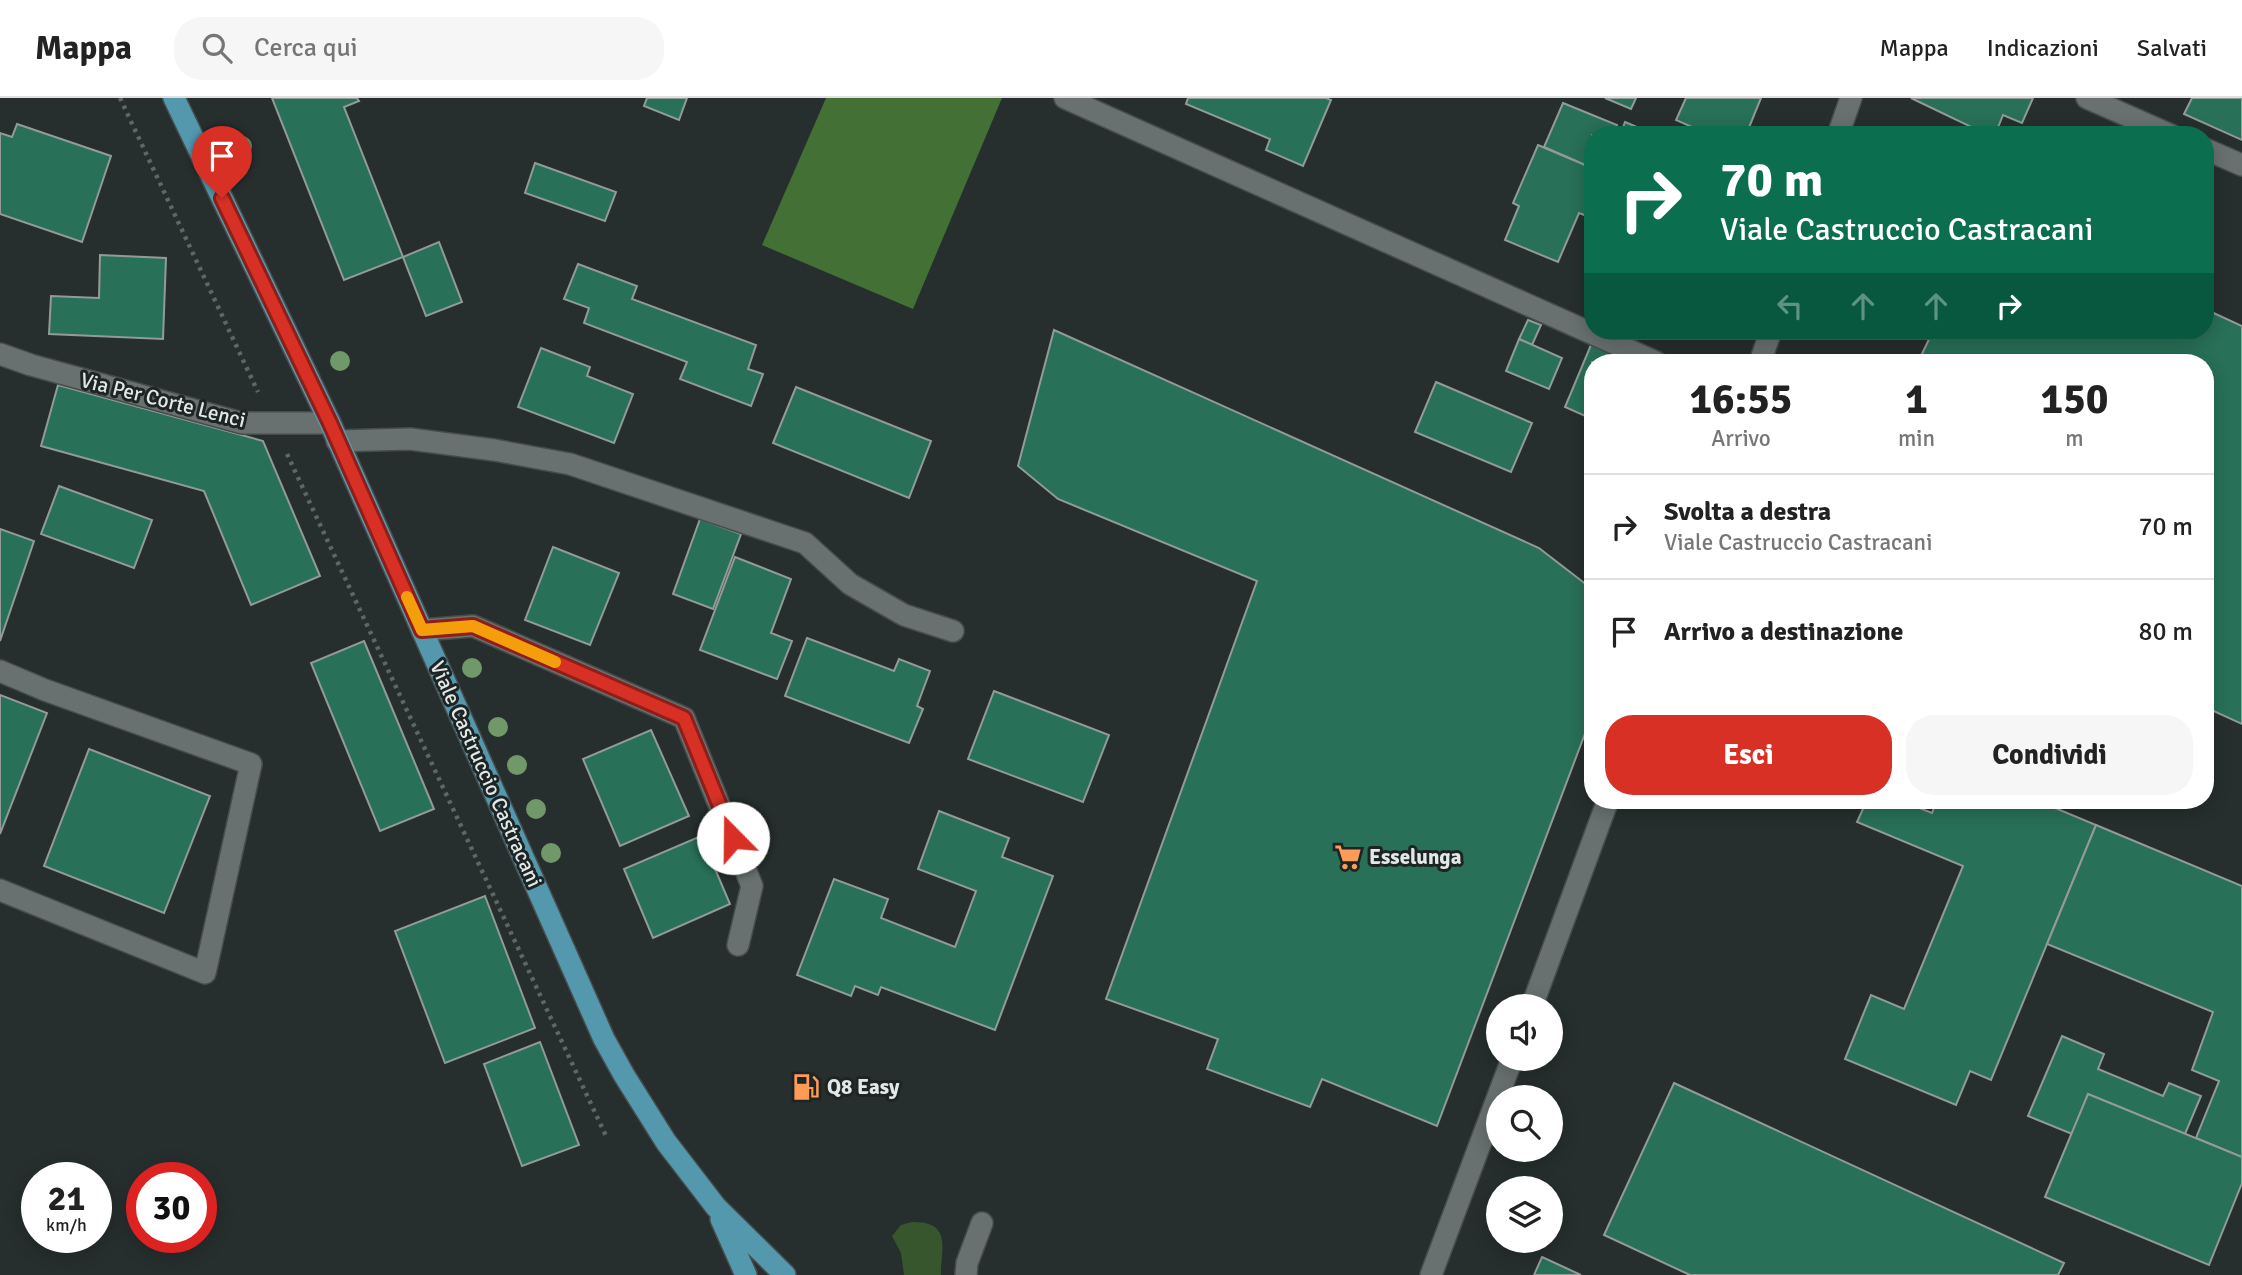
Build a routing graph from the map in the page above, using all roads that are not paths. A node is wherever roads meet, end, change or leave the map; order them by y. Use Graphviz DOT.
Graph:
graph roads {
  1 [pos="174,98"];
  2 [pos="1065,98"];
  3 [pos="1851,98"];
  4 [pos="2087,98"];
  5 [pos="1841,126"];
  6 [pos="2151,126"];
  7 [pos="2214,153"];
  8 [pos="2242,165"];
  9 [pos="1584,330"];
  10 [pos="1607,340"];
  11 [pos="0,354"];
  12 [pos="1638,354"];
  13 [pos="333,432"];
  14 [pos="422,630"];
  15 [pos="953,631"];
  16 [pos="0,671"];
  17 [pos="1605,809"];
  18 [pos="0,890"];
  19 [pos="738,945"];
  20 [pos="1536,994"];
  21 [pos="1508,1071"];
  22 [pos="716,1208"];
  23 [pos="982,1223"];
  24 [pos="746,1275"];
  25 [pos="785,1275"];
  26 [pos="966,1275"];
  27 [pos="1431,1275"];
  1 -- 13 [label="main road, Viale Castruccio Castracani"];
  2 -- 9 [label="street"];
  3 -- 5 [label="street"];
  4 -- 6 [label="street"];
  7 -- 8 [label="street"];
  10 -- 12 [label="street"];
  11 -- 13 [label="street, Via Per Corte Lenci"];
  13 -- 14 [label="main road, Viale Castruccio Castracani"];
  13 -- 15 [label="street, Via Per Corte Lenci"];
  14 -- 19 [label="street"];
  14 -- 22 [label="main road, Viale Castruccio Castracani"];
  16 -- 18 [label="street"];
  17 -- 20 [label="street"];
  21 -- 27 [label="street"];
  22 -- 24 [label="main road, Viale Castruccio Castracani"];
  22 -- 25 [label="main road, Viale Castruccio Castracani"];
  23 -- 26 [label="street"];
}
